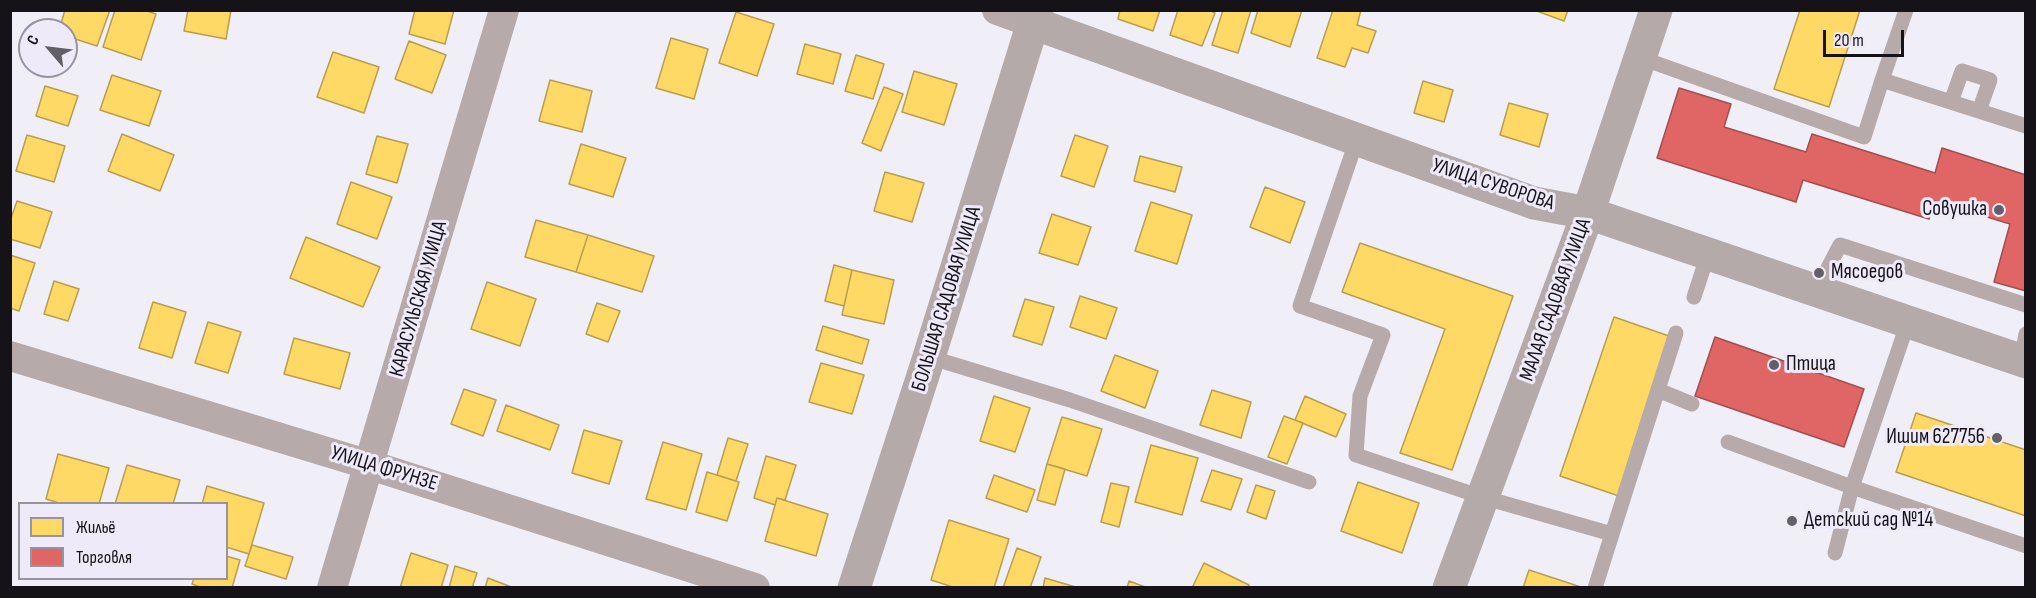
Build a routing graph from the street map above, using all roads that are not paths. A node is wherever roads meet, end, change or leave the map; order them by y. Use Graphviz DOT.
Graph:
graph roads {
  1 [pos="504,10"];
  2 [pos="997,10"];
  3 [pos="1656,10"];
  4 [pos="1906,10"];
  5 [pos="1035,17"];
  6 [pos="1641,58"];
  7 [pos="1882,80"];
  8 [pos="1951,102"];
  9 [pos="1979,111"];
  10 [pos="2025,126"];
  11 [pos="1341,129"];
  12 [pos="1588,213"];
  13 [pos="1708,254"];
  14 [pos="1816,291"];
  15 [pos="1694,297"];
  16 [pos="2025,305"];
  17 [pos="1908,322"];
  18 [pos="1676,333"];
  19 [pos="2024,352"];
  20 [pos="10,356"];
  21 [pos="929,357"];
  22 [pos="1658,390"];
  23 [pos="1692,404"];
  24 [pos="1728,442"];
  25 [pos="370,465"];
  26 [pos="1309,482"];
  27 [pos="1851,487"];
  28 [pos="1482,497"];
  29 [pos="1612,534"];
  30 [pos="2025,546"];
  31 [pos="1835,553"];
  32 [pos="332,588"];
  33 [pos="755,588"];
  34 [pos="854,588"];
  35 [pos="1449,588"];
  36 [pos="1595,588"];
  1 -- 25 [label="street, КАРАСУЛЬСКАЯ УЛИЦА"];
  2 -- 5 [label="street, УЛИЦА СУВОРОВА"];
  3 -- 6 [label="street, МАЛАЯ САДОВАЯ УЛИЦА"];
  4 -- 7 [label="lane"];
  5 -- 11 [label="street, УЛИЦА СУВОРОВА"];
  5 -- 21 [label="street, БОЛЬШАЯ САДОВАЯ УЛИЦА"];
  6 -- 7 [label="lane"];
  6 -- 12 [label="street, МАЛАЯ САДОВАЯ УЛИЦА"];
  7 -- 8 [label="lane"];
  8 -- 9 [label="lane"];
  8 -- 9 [label="lane"];
  9 -- 10 [label="lane"];
  11 -- 12 [label="street, УЛИЦА СУВОРОВА"];
  11 -- 28 [label="lane"];
  12 -- 13 [label="street, УЛИЦА СУВОРОВА"];
  12 -- 28 [label="street, МАЛАЯ САДОВАЯ УЛИЦА"];
  13 -- 14 [label="street, УЛИЦА СУВОРОВА"];
  13 -- 15 [label="lane"];
  14 -- 16 [label="lane"];
  14 -- 17 [label="street, УЛИЦА СУВОРОВА"];
  17 -- 19 [label="street, УЛИЦА СУВОРОВА"];
  17 -- 27 [label="lane"];
  18 -- 22 [label="lane"];
  20 -- 25 [label="street, УЛИЦА ФРУНЗЕ"];
  21 -- 26 [label="lane"];
  21 -- 34 [label="street, БОЛЬШАЯ САДОВАЯ УЛИЦА"];
  22 -- 23 [label="lane"];
  22 -- 29 [label="lane"];
  24 -- 27 [label="lane"];
  25 -- 32 [label="street, КАРАСУЛЬСКАЯ УЛИЦА"];
  25 -- 33 [label="street, УЛИЦА ФРУНЗЕ"];
  27 -- 30 [label="lane"];
  27 -- 31 [label="lane"];
  28 -- 29 [label="lane"];
  28 -- 35 [label="street, МАЛАЯ САДОВАЯ УЛИЦА"];
  29 -- 36 [label="lane"];
}
